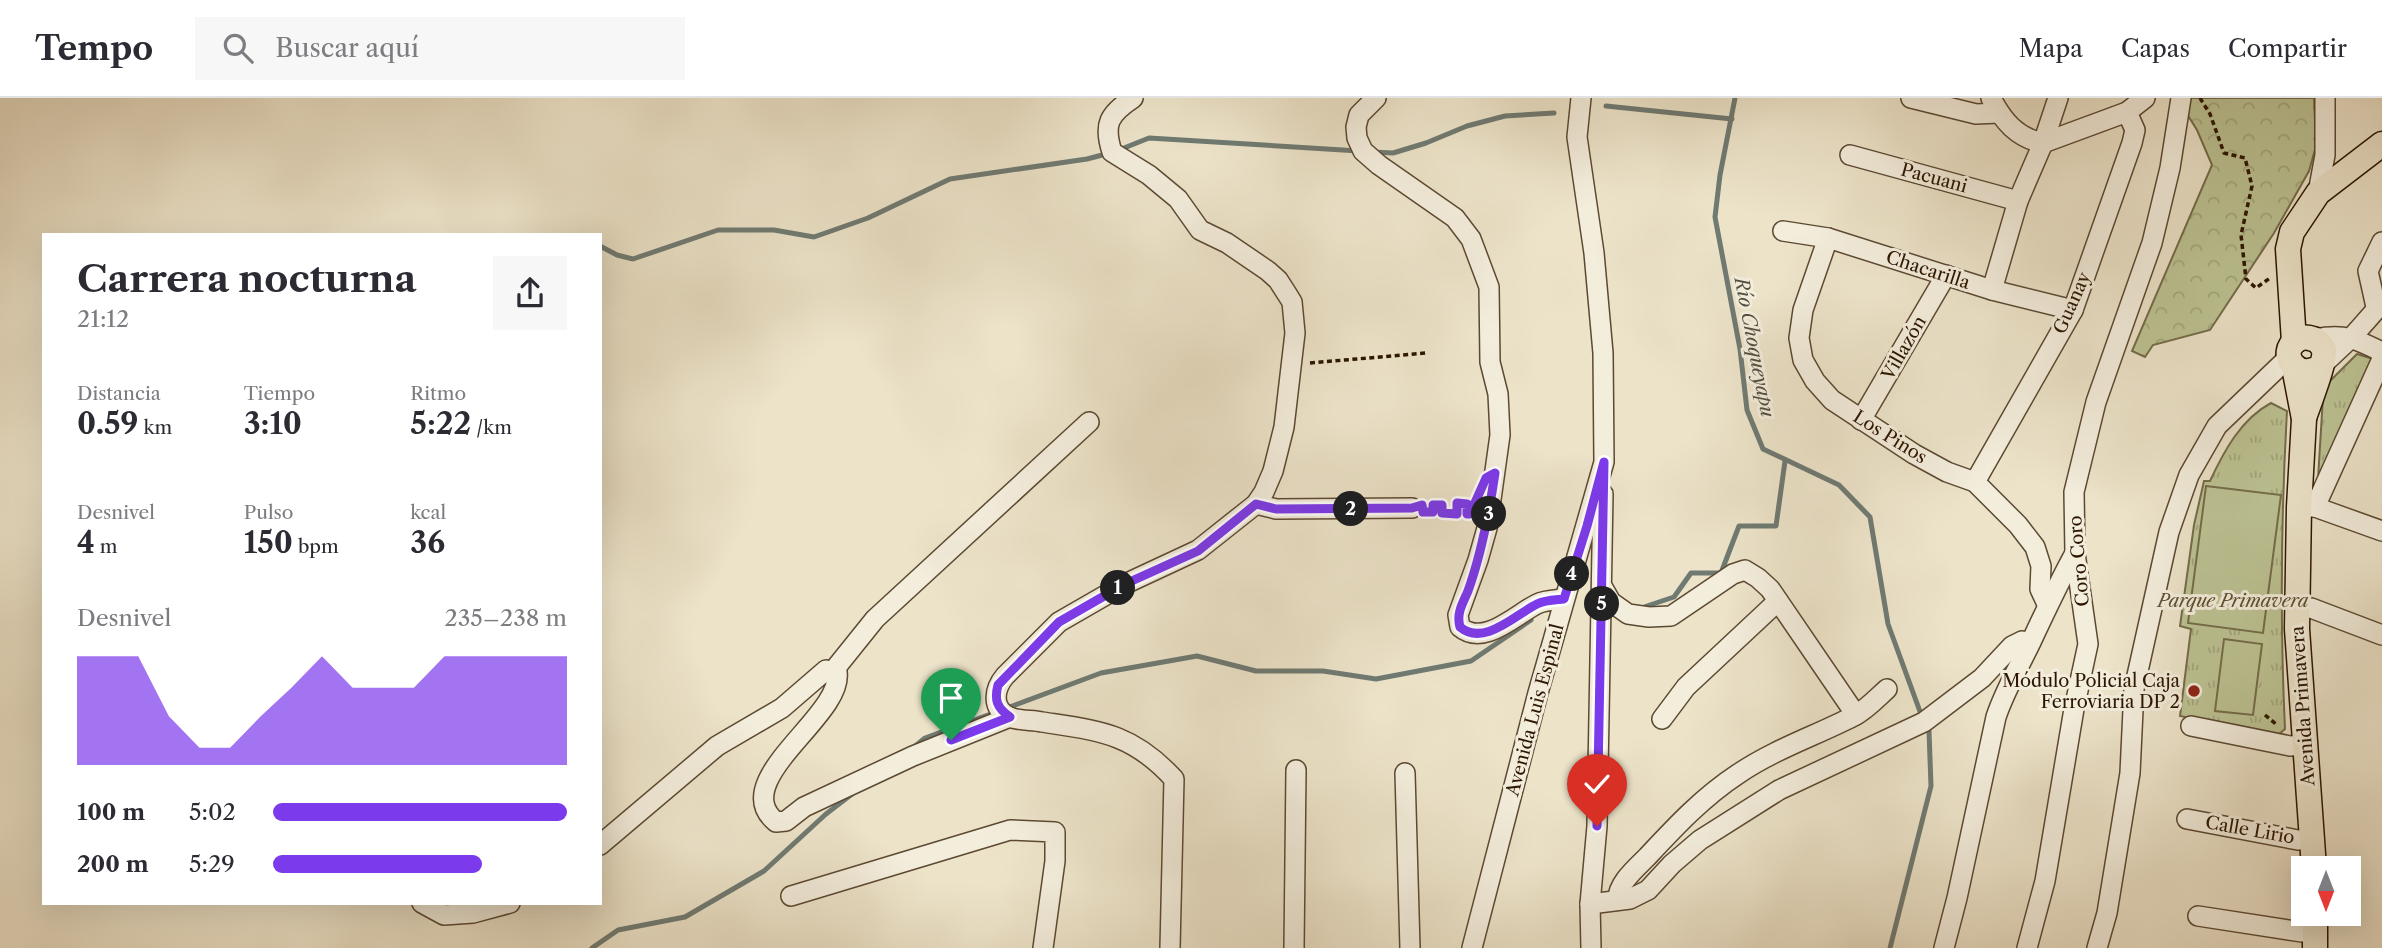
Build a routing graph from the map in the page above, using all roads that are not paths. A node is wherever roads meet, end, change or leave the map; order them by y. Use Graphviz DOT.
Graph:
graph roads {
  1 [pos="1133,98"];
  2 [pos="1376,98"];
  3 [pos="1581,98"];
  4 [pos="1911,98"];
  5 [pos="2058,98"];
  6 [pos="2145,98"];
  7 [pos="2181,98"];
  8 [pos="2325,98"];
  9 [pos="1995,106"];
  10 [pos="2127,112"];
  11 [pos="2043,143"];
  12 [pos="2382,144"];
  13 [pos="1850,155"];
  14 [pos="2318,193"];
  15 [pos="2018,201"];
  16 [pos="1783,231"];
  17 [pos="1828,238"];
  18 [pos="2382,242"];
  19 [pos="1946,275"];
  20 [pos="1992,290"];
  21 [pos="2379,305"];
  22 [pos="2073,310"];
  23 [pos="2352,337"];
  24 [pos="2298,351"];
  25 [pos="2382,352"];
  26 [pos="2382,359"];
  27 [pos="2320,367"];
  28 [pos="2304,419"];
  29 [pos="1861,420"];
  30 [pos="1089,422"];
  31 [pos="1604,462"];
  32 [pos="1975,482"];
  33 [pos="1256,504"];
  34 [pos="2307,507"];
  35 [pos="1412,508"];
  36 [pos="2382,531"];
  37 [pos="2075,553"];
  38 [pos="1603,588"];
  39 [pos="1564,599"];
  40 [pos="1778,601"];
  41 [pos="2047,604"];
  42 [pos="2297,607"];
  43 [pos="2382,635"];
  44 [pos="2030,643"];
  45 [pos="834,670"];
  46 [pos="1887,689"];
  47 [pos="1856,715"];
  48 [pos="1010,717"];
  49 [pos="1662,719"];
  50 [pos="2191,726"];
  51 [pos="2306,745"];
  52 [pos="1296,769"];
  53 [pos="1405,773"];
  54 [pos="2187,819"];
  55 [pos="2314,839"];
  56 [pos="602,843"];
  57 [pos="2314,856"];
  58 [pos="791,896"];
  59 [pos="1618,900"];
  60 [pos="1590,904"];
  61 [pos="426,905"];
  62 [pos="503,905"];
  63 [pos="2198,916"];
  64 [pos="2316,931"];
  65 [pos="1044,948"];
  66 [pos="1170,948"];
  67 [pos="1294,948"];
  68 [pos="1410,948"];
  69 [pos="1472,948"];
  70 [pos="1591,948"];
  71 [pos="1944,948"];
  72 [pos="2026,948"];
  73 [pos="2097,948"];
  1 -- 33 [label="street"];
  2 -- 39 [label="street"];
  3 -- 31 [label="street, Avenida Luis Espinal"];
  4 -- 9 [label="street"];
  5 -- 11 [label="street"];
  6 -- 10 [label="street"];
  7 -- 37 [label="street, Coro Coro"];
  8 -- 14 [label="street"];
  9 -- 11 [label="street"];
  10 -- 11 [label="street"];
  10 -- 22 [label="street, Guanay"];
  11 -- 15 [label="street"];
  12 -- 14 [label="main road, Avenida Primavera"];
  13 -- 15 [label="street, Pacuani"];
  14 -- 24 [label="main road, Avenida Primavera"];
  15 -- 20 [label="street"];
  16 -- 17 [label="street, Chacarilla"];
  17 -- 19 [label="street, Chacarilla"];
  17 -- 29 [label="street, Los Pinos"];
  18 -- 21 [label="street"];
  19 -- 20 [label="street, Chacarilla"];
  19 -- 29 [label="street, Villazón"];
  20 -- 22 [label="street, Chacarilla"];
  21 -- 23 [label="street"];
  22 -- 32 [label="street, Guanay"];
  23 -- 24 [label="street"];
  23 -- 25 [label="street"];
  23 -- 27 [label="street"];
  24 -- 27 [label="main road"];
  24 -- 28 [label="main road, Avenida Primavera"];
  24 -- 73 [label="street"];
  26 -- 34 [label="street"];
  27 -- 28 [label="main road, Avenida Primavera"];
  28 -- 34 [label="main road, Avenida Primavera"];
  29 -- 32 [label="street, Los Pinos"];
  30 -- 45 [label="street"];
  31 -- 38 [label="street"];
  31 -- 39 [label="street, Avenida Luis Espinal"];
  32 -- 41 [label="street, Los Pinos"];
  33 -- 35 [label="street"];
  33 -- 48 [label="street"];
  34 -- 36 [label="street"];
  34 -- 42 [label="main road, Avenida Primavera"];
  37 -- 41 [label="street"];
  37 -- 72 [label="street, Coro Coro"];
  38 -- 40 [label="street"];
  38 -- 60 [label="street"];
  39 -- 69 [label="street, Avenida Luis Espinal"];
  40 -- 47 [label="street"];
  40 -- 49 [label="street"];
  41 -- 44 [label="street"];
  42 -- 43 [label="street"];
  42 -- 51 [label="main road, Avenida Primavera"];
  44 -- 59 [label="street"];
  44 -- 71 [label="street"];
  45 -- 48 [label="street"];
  45 -- 56 [label="street"];
  46 -- 47 [label="street"];
  47 -- 59 [label="street"];
  48 -- 66 [label="street"];
  50 -- 51 [label="street"];
  51 -- 55 [label="main road, Avenida Primavera"];
  52 -- 67 [label="street"];
  53 -- 68 [label="street"];
  54 -- 55 [label="street, Calle Lirio"];
  55 -- 57 [label="main road, Avenida Primavera"];
  58 -- 65 [label="street"];
  59 -- 60 [label="street"];
  60 -- 70 [label="street"];
  61 -- 62 [label="street"];
  63 -- 64 [label="street"];
}
